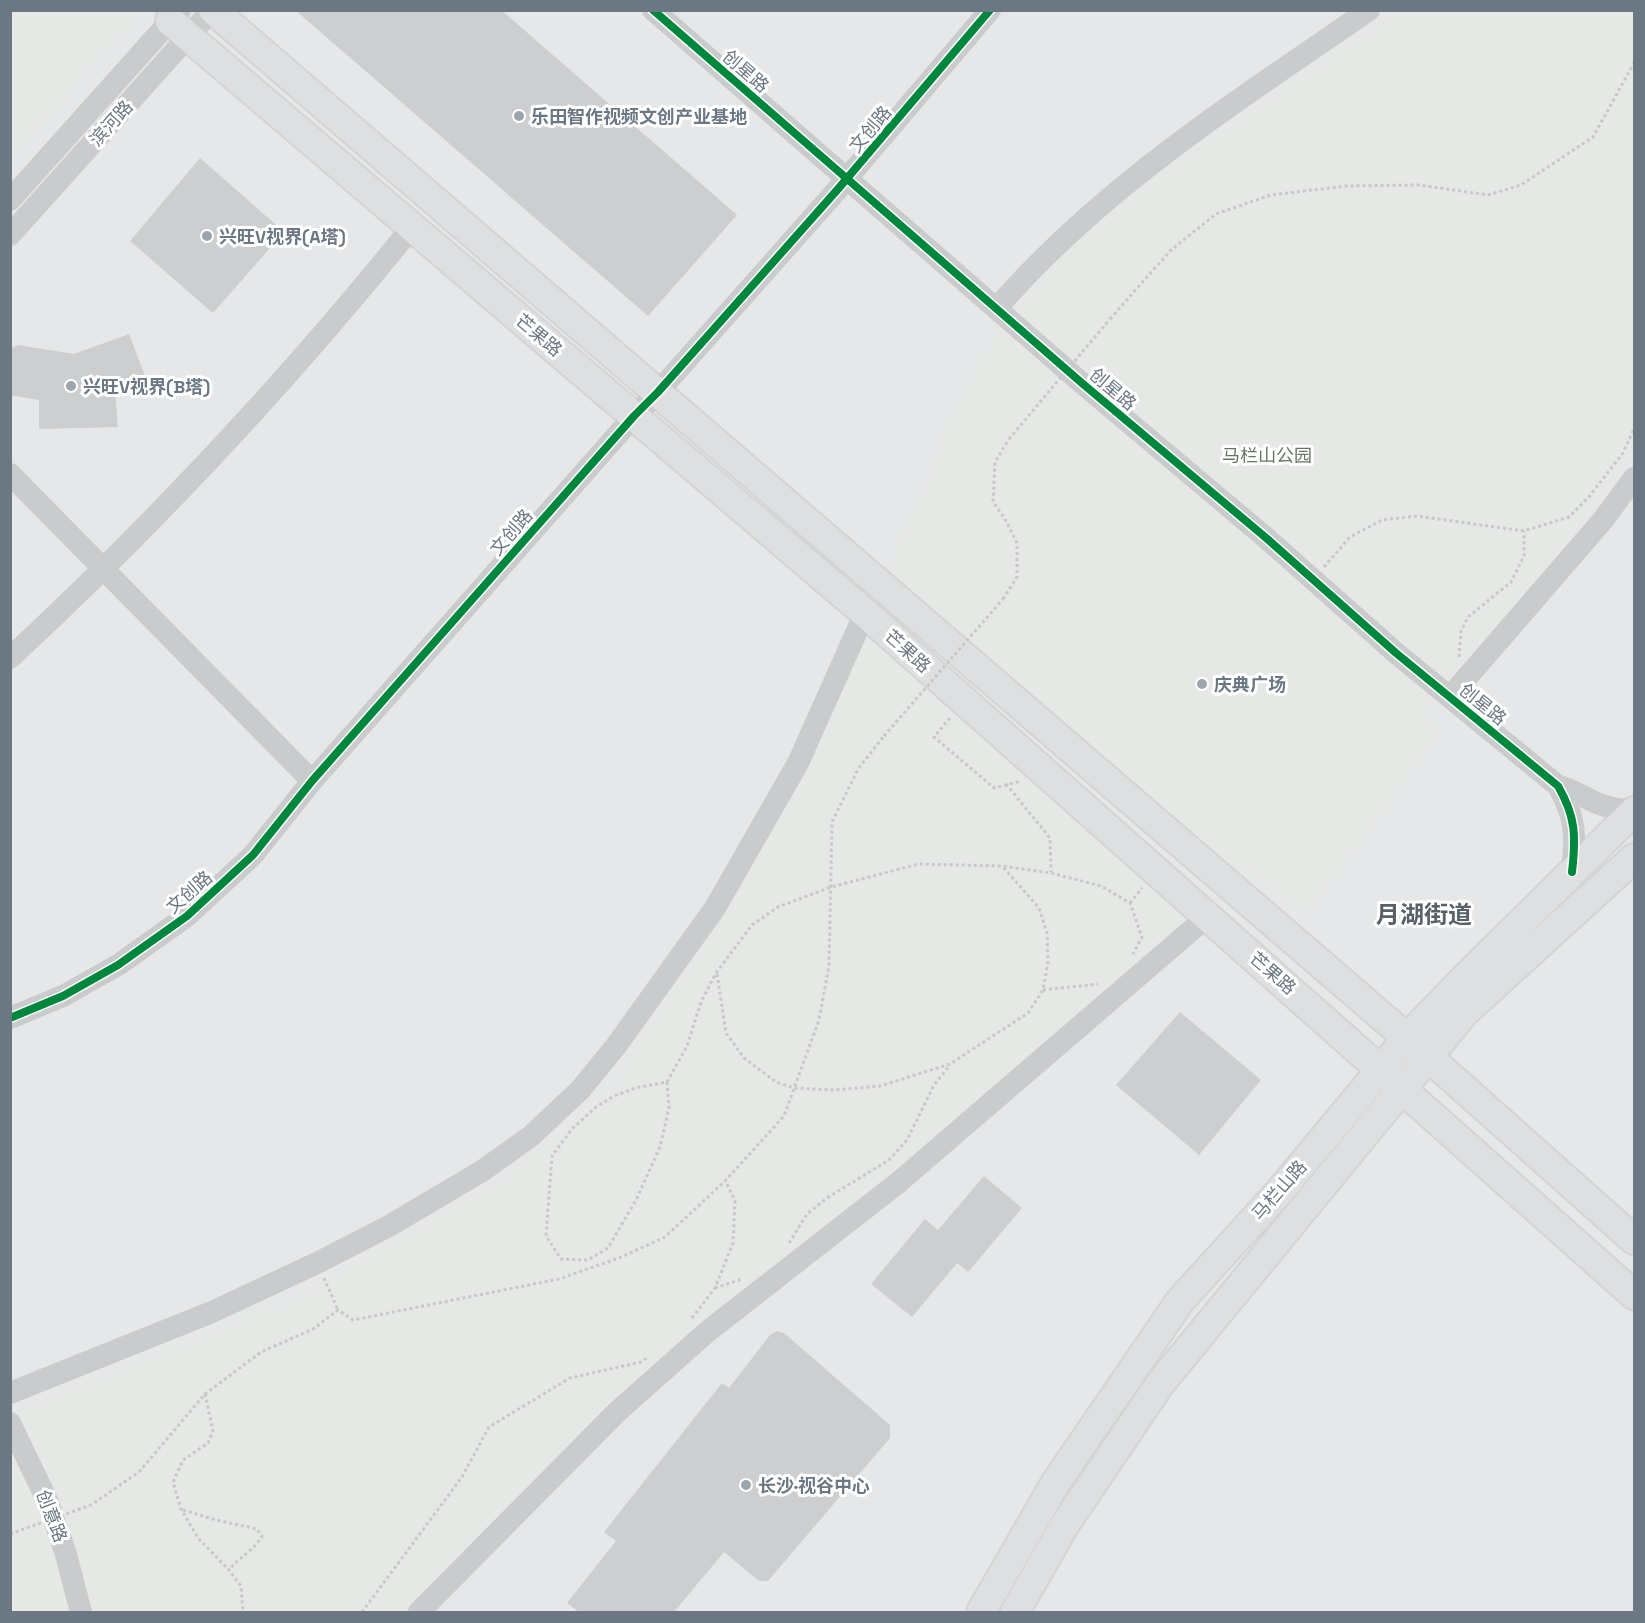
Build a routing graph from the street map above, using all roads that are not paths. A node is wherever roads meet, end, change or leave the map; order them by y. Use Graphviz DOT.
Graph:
graph roads {
  1 [pos="212,10"];
  2 [pos="653,10"];
  3 [pos="990,10"];
  4 [pos="1369,10"];
  5 [pos="179,23"];
  6 [pos="848,178"];
  7 [pos="10,200"];
  8 [pos="412,227"];
  9 [pos="10,235"];
  10 [pos="997,308"];
  11 [pos="658,392"];
  12 [pos="634,416"];
  13 [pos="10,474"];
  14 [pos="1635,478"];
  15 [pos="104,570"];
  16 [pos="865,613"];
  17 [pos="10,658"];
  18 [pos="1450,697"];
  19 [pos="312,781"];
  20 [pos="1558,786"];
  21 [pos="1635,811"];
  22 [pos="1628,868"];
  23 [pos="1572,872"];
  24 [pos="1208,916"];
  25 [pos="10,1018"];
  26 [pos="1407,1038"];
  27 [pos="1428,1057"];
  28 [pos="1393,1078"];
  29 [pos="1635,1240"];
  30 [pos="1635,1294"];
  31 [pos="10,1393"];
  32 [pos="10,1423"];
  33 [pos="81,1612"];
  34 [pos="419,1612"];
  35 [pos="981,1612"];
  36 [pos="1015,1612"];
  1 -- 5 [label="street, 滨河路"];
  1 -- 11 [label="main road, 芒果路"];
  2 -- 6 [label="street, 创星路"];
  3 -- 6 [label="street, 文创路"];
  4 -- 10 [label="street"];
  5 -- 7 [label="street, 滨河路"];
  5 -- 8 [label="main road, 芒果路"];
  5 -- 9 [label="street, 滨河路"];
  6 -- 10 [label="street, 创星路"];
  6 -- 11 [label="street, 文创路"];
  8 -- 12 [label="main road, 芒果路"];
  8 -- 15 [label="street"];
  10 -- 18 [label="street, 创星路"];
  11 -- 12 [label="street, 文创路"];
  11 -- 26 [label="main road, 芒果路"];
  12 -- 16 [label="main road, 芒果路"];
  12 -- 19 [label="street, 文创路"];
  13 -- 15 [label="street"];
  14 -- 18 [label="street"];
  15 -- 17 [label="street"];
  15 -- 19 [label="street"];
  16 -- 24 [label="main road, 芒果路"];
  16 -- 31 [label="street"];
  18 -- 20 [label="street, 创星路"];
  19 -- 25 [label="street, 文创路"];
  20 -- 21 [label="street"];
  20 -- 23 [label="street"];
  21 -- 23 [label="main road, 马栏山路"];
  22 -- 27 [label="main road, 马栏山路"];
  23 -- 26 [label="main road, 马栏山路"];
  24 -- 28 [label="main road, 芒果路"];
  24 -- 34 [label="street"];
  26 -- 27 [label="main road, 芒果路"];
  26 -- 28 [label="main road, 马栏山路"];
  27 -- 28 [label="main road, 马栏山路"];
  27 -- 29 [label="main road, 芒果路"];
  28 -- 30 [label="main road, 芒果路"];
  28 -- 35 [label="main road, 马栏山路"];
  28 -- 36 [label="main road, 马栏山路"];
  32 -- 33 [label="street, 创意路"];
}
